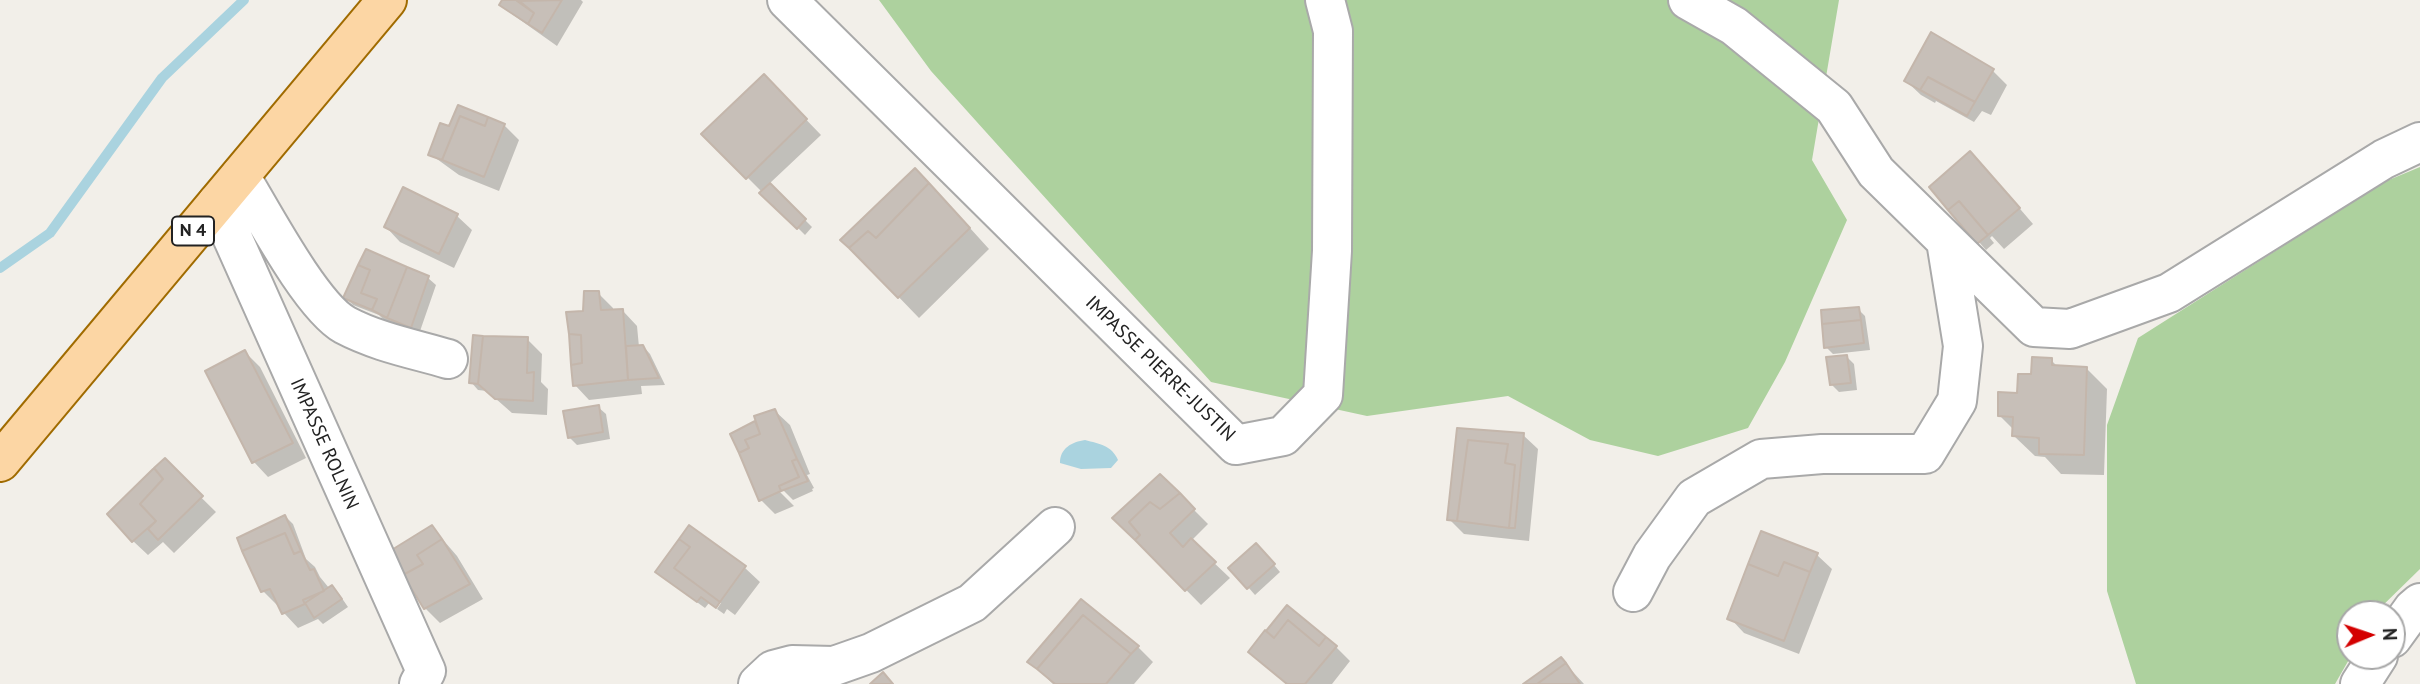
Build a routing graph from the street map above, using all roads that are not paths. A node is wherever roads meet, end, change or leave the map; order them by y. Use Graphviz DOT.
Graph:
graph roads {
  1 [pos="387,0"];
  2 [pos="787,0"];
  3 [pos="1325,0"];
  4 [pos="1688,0"];
  5 [pos="2420,142"];
  6 [pos="228,190"];
  7 [pos="1946,241"];
  8 [pos="448,359"];
  9 [pos="0,462"];
  10 [pos="1055,527"];
  11 [pos="1633,592"];
  12 [pos="2420,603"];
  13 [pos="2406,620"];
  14 [pos="430,680"];
  15 [pos="758,684"];
  1 -- 6 [label="main road, N 4"];
  2 -- 3 [label="street, IMPASSE PIERRE-JUSTIN"];
  4 -- 7 [label="street"];
  5 -- 7 [label="street"];
  6 -- 8 [label="street"];
  6 -- 9 [label="main road, N 4"];
  6 -- 14 [label="street, IMPASSE ROLNIN"];
  7 -- 11 [label="street"];
  10 -- 15 [label="street"];
  12 -- 13 [label="street"];
}
